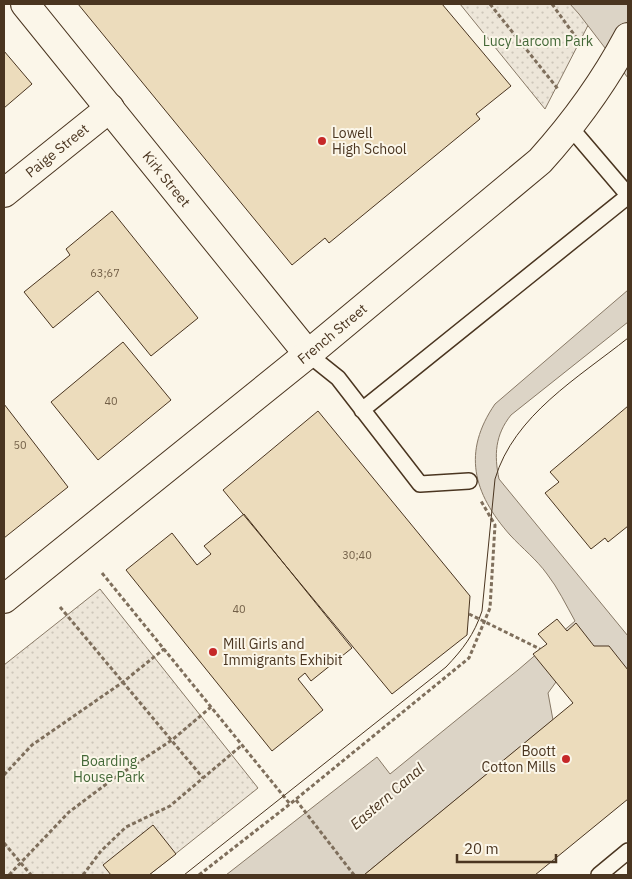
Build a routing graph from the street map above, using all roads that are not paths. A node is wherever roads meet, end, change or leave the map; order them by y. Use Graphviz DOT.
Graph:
graph roads {
  1 [pos="25,4"];
  2 [pos="628,37"];
  3 [pos="110,108"];
  4 [pos="570,127"];
  5 [pos="4,193"];
  6 [pos="628,196"];
  7 [pos="308,354"];
  8 [pos="362,410"];
  9 [pos="469,481"];
  10 [pos="4,600"];
  11 [pos="628,852"];
  12 [pos="599,875"];
  1 -- 3 [label="main road, Kirk Street"];
  2 -- 4 [label="main road, French Street"];
  3 -- 5 [label="main road, Paige Street"];
  3 -- 7 [label="main road, Kirk Street"];
  4 -- 6 [label="lane"];
  4 -- 7 [label="main road, French Street"];
  6 -- 8 [label="lane"];
  7 -- 8 [label="lane"];
  7 -- 10 [label="main road, French Street"];
  8 -- 9 [label="lane"];
  11 -- 12 [label="lane"];
}
